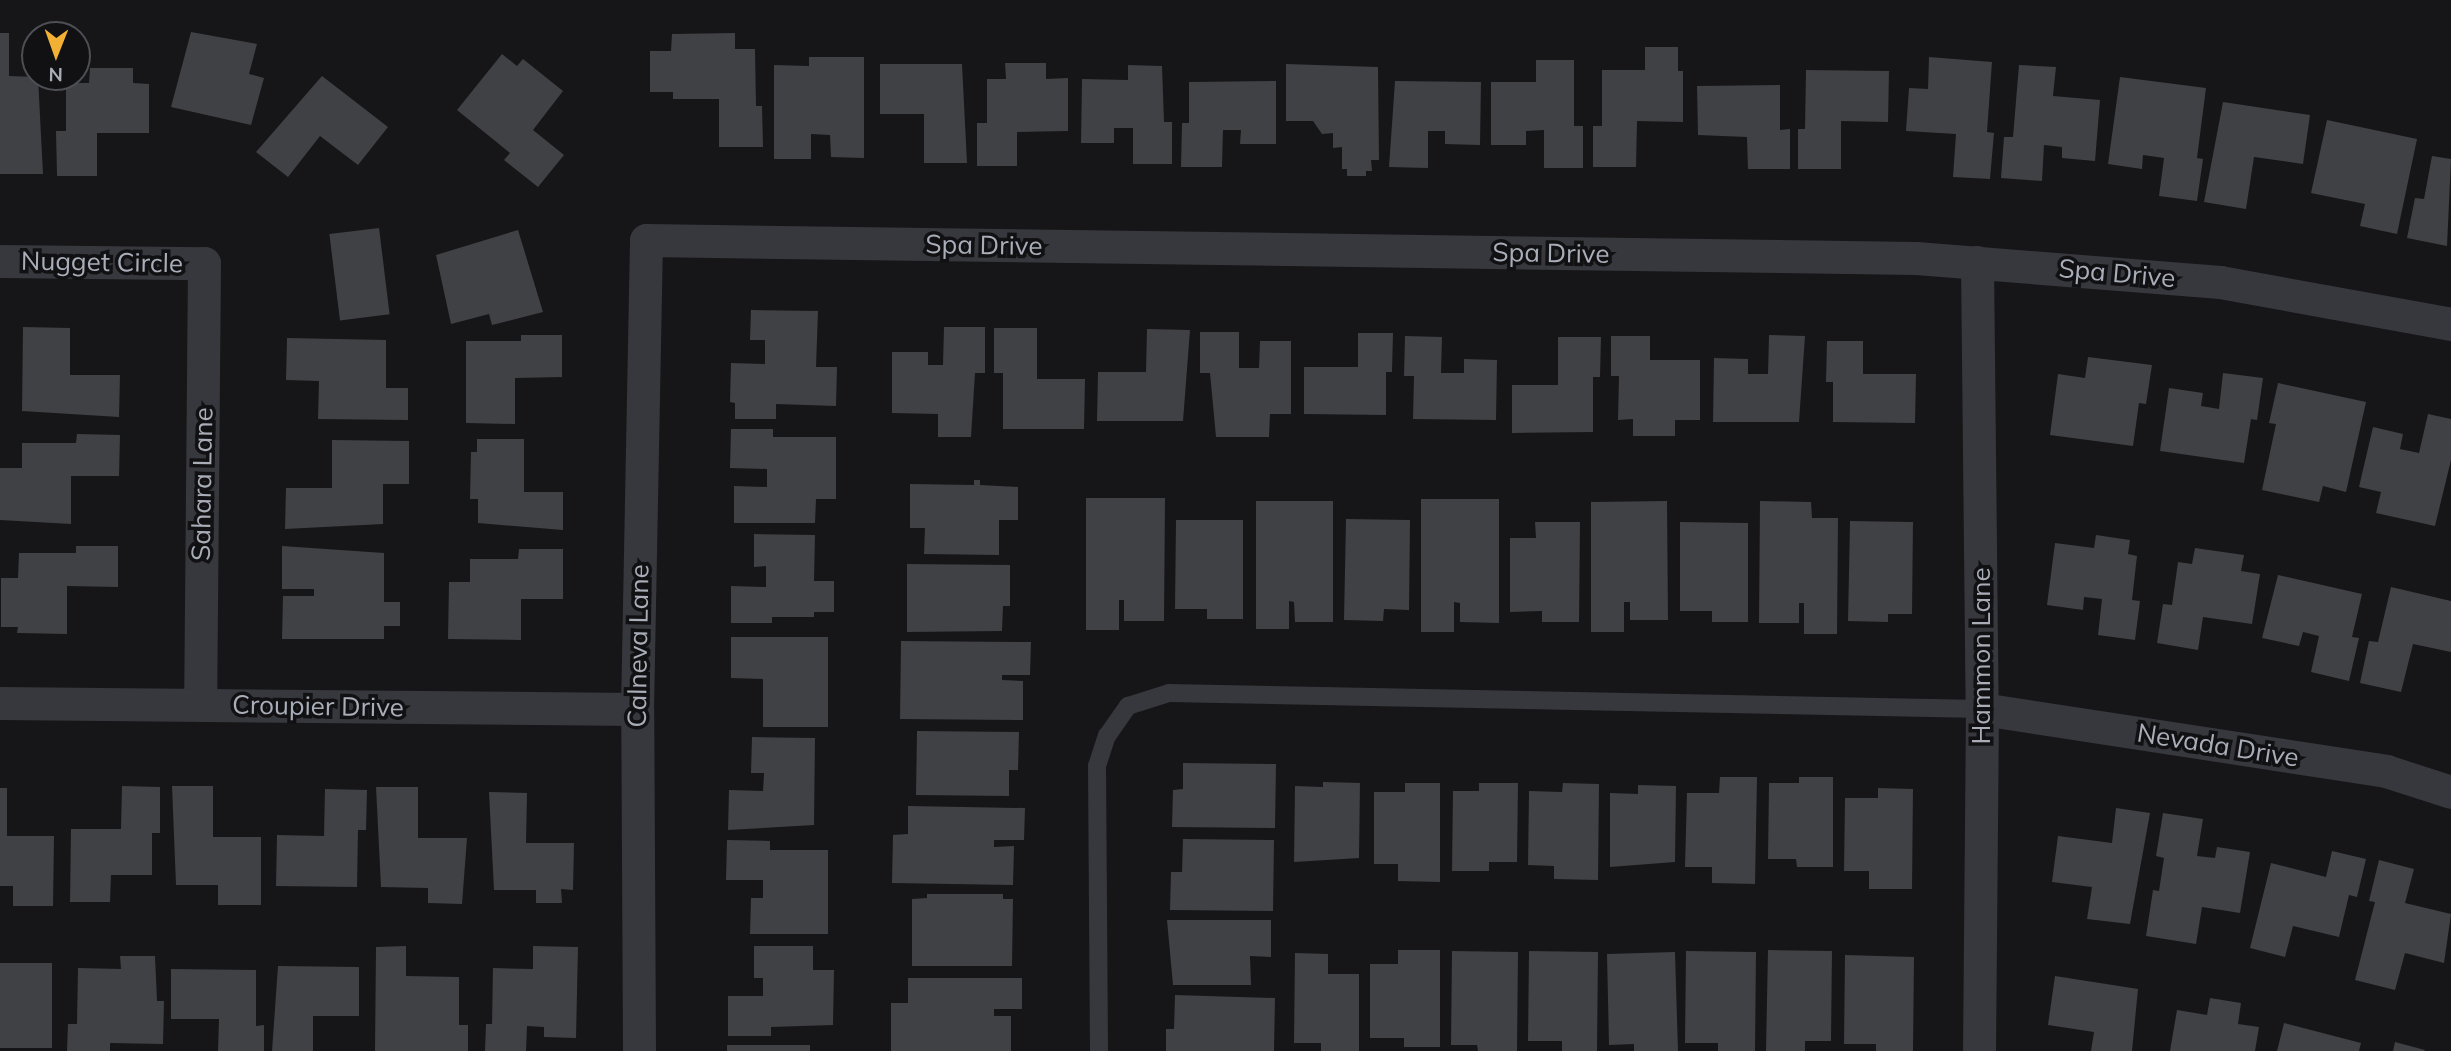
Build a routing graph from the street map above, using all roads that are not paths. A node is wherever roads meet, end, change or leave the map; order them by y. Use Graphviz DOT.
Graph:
graph roads {
  1 [pos="646,240"];
  2 [pos="0,261"];
  3 [pos="204,262"];
  4 [pos="1977,262"];
  5 [pos="2451,324"];
  6 [pos="0,703"];
  7 [pos="200,705"];
  8 [pos="637,709"];
  9 [pos="1982,709"];
  10 [pos="2451,792"];
  11 [pos="639,1051"];
  12 [pos="1099,1051"];
  13 [pos="1979,1051"];
  1 -- 4 [label="street, Spa Drive"];
  1 -- 8 [label="street, Calneva Lane"];
  2 -- 3 [label="street, Nugget Circle"];
  3 -- 7 [label="street, Sahara Lane"];
  4 -- 5 [label="street, Spa Drive"];
  4 -- 9 [label="street, Hammon Lane"];
  6 -- 7 [label="street, Croupier Drive"];
  7 -- 8 [label="street, Croupier Drive"];
  8 -- 11 [label="street, Calneva Lane"];
  9 -- 10 [label="street, Nevada Drive"];
  9 -- 12 [label="lane"];
  9 -- 13 [label="street, Hammon Lane"];
}
